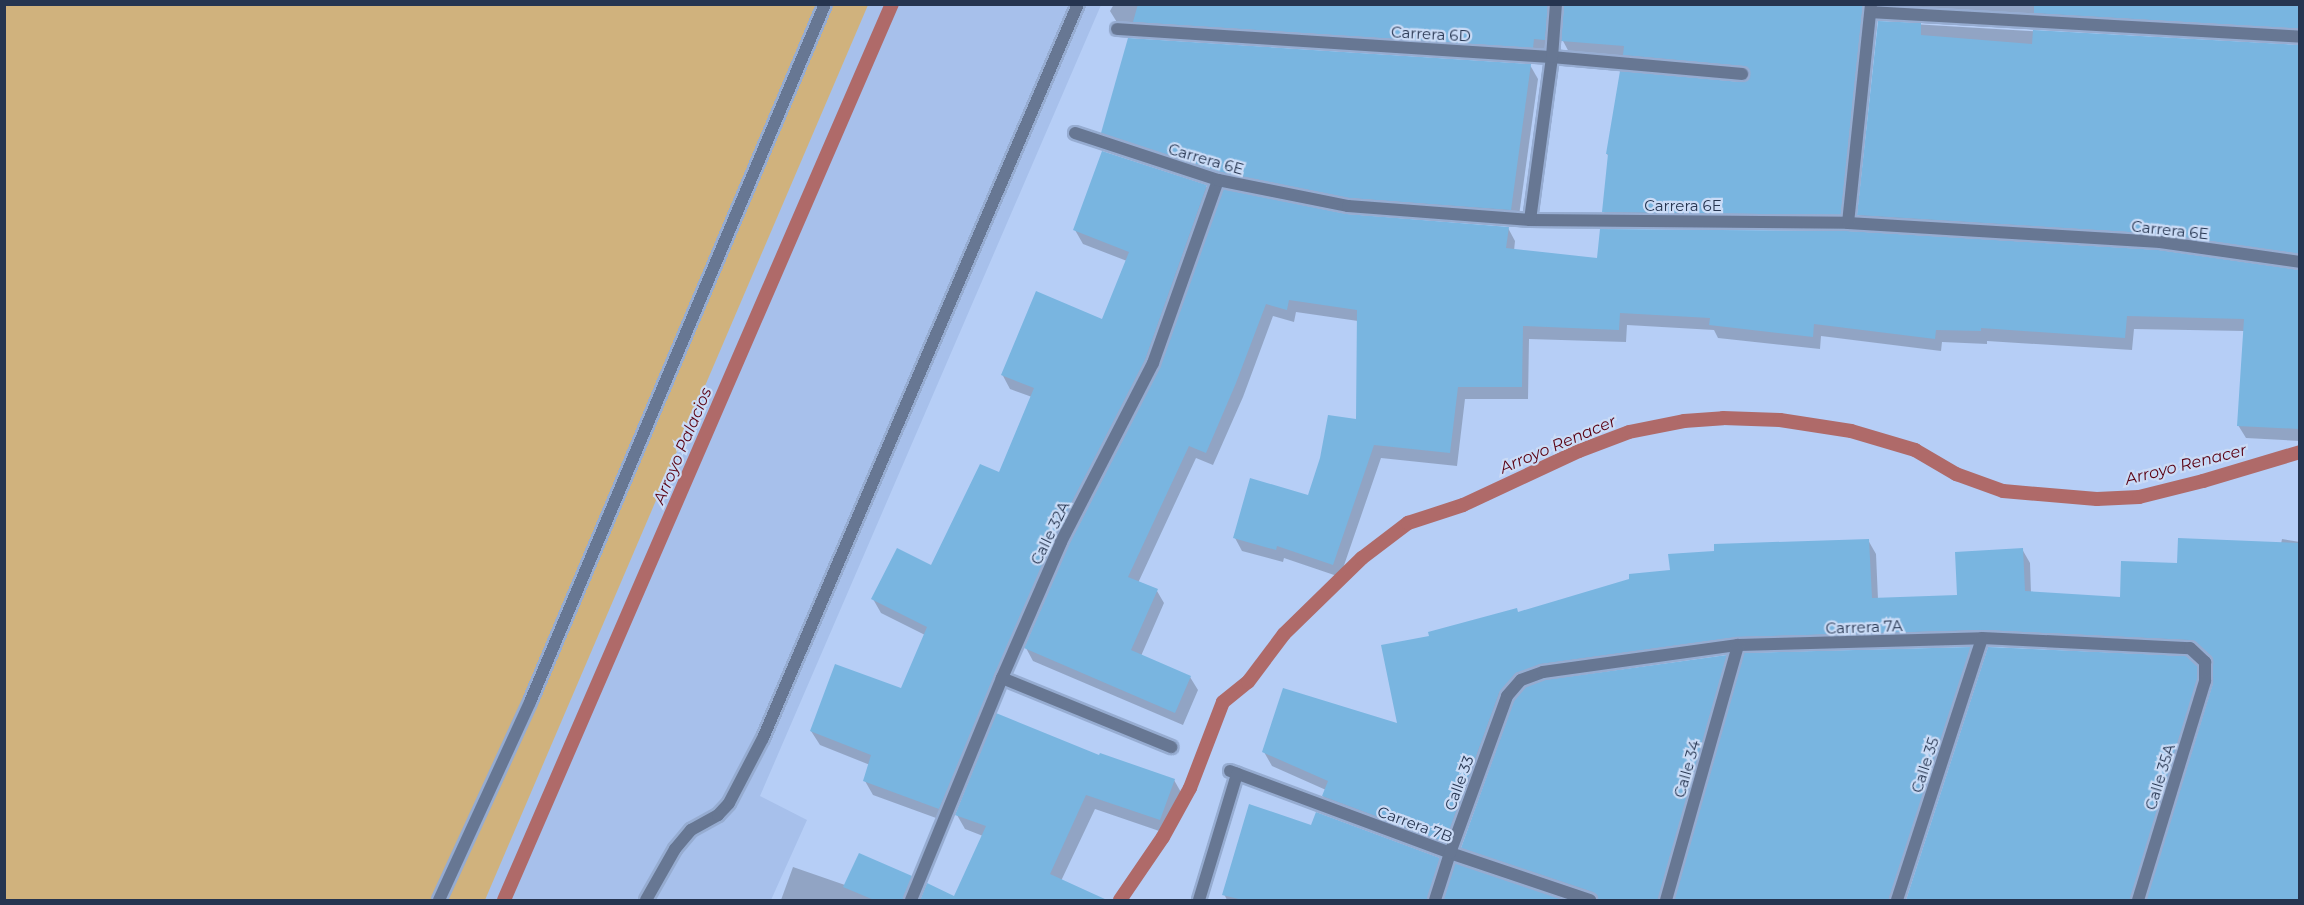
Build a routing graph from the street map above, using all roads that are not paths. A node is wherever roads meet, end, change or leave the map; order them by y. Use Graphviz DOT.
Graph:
graph roads {
  1 [pos="825,4"];
  2 [pos="1078,4"];
  3 [pos="1556,4"];
  4 [pos="1871,8"];
  5 [pos="1117,29"];
  6 [pos="2300,37"];
  7 [pos="1552,57"];
  8 [pos="1743,74"];
  9 [pos="1075,133"];
  10 [pos="1218,180"];
  11 [pos="1530,220"];
  12 [pos="1848,223"];
  13 [pos="2300,262"];
  14 [pos="1982,638"];
  15 [pos="1738,645"];
  16 [pos="2205,662"];
  17 [pos="1002,678"];
  18 [pos="1521,680"];
  19 [pos="1171,747"];
  20 [pos="1450,853"];
  21 [pos="439,900"];
  22 [pos="646,900"];
  23 [pos="911,900"];
  24 [pos="1199,900"];
  25 [pos="1435,900"];
  26 [pos="1590,900"];
  27 [pos="1666,900"];
  28 [pos="1897,900"];
  29 [pos="2138,900"];
  1 -- 21 [label="street"];
  2 -- 22 [label="street"];
  3 -- 7 [label="street"];
  4 -- 6 [label="street"];
  4 -- 12 [label="street"];
  5 -- 7 [label="street, Carrera 6D"];
  7 -- 8 [label="street, Carrera 6D"];
  7 -- 11 [label="street"];
  9 -- 10 [label="street, Carrera 6E"];
  10 -- 11 [label="street, Carrera 6E"];
  10 -- 17 [label="street, Calle 32A"];
  11 -- 12 [label="street, Carrera 6E"];
  12 -- 13 [label="street, Carrera 6E"];
  14 -- 15 [label="street, Carrera 7A"];
  14 -- 16 [label="street, Carrera 7A"];
  14 -- 28 [label="street, Calle 35"];
  15 -- 18 [label="street, Carrera 7A"];
  15 -- 27 [label="street, Calle 34"];
  16 -- 29 [label="street, Calle 35A"];
  17 -- 19 [label="street"];
  17 -- 23 [label="street, Calle 32A"];
  18 -- 20 [label="street, Calle 33"];
  20 -- 24 [label="street, Carrera 7B"];
  20 -- 25 [label="street, Calle 33"];
  20 -- 26 [label="street, Carrera 7B"];
}
